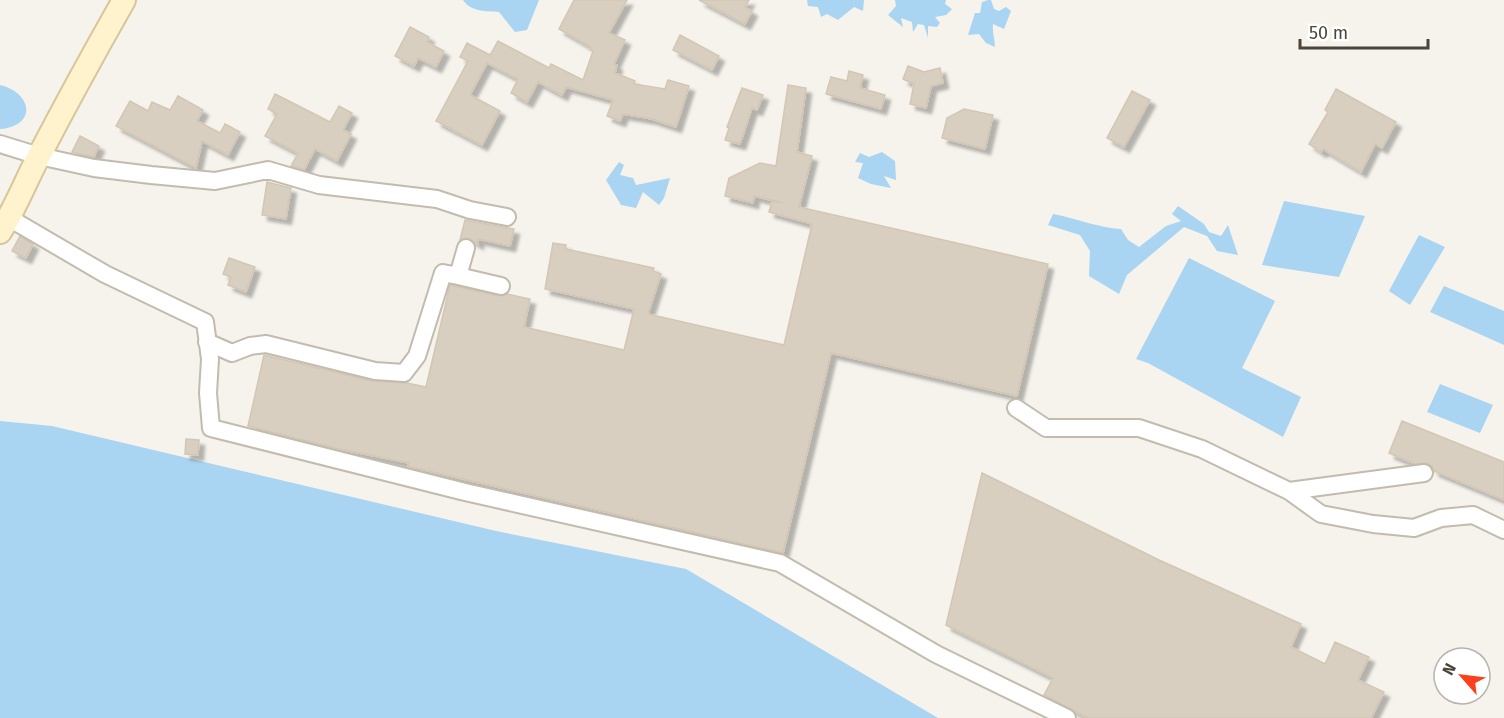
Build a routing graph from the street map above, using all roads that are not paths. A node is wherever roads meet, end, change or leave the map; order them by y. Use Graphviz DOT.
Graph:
graph roads {
  1 [pos="124,0"];
  2 [pos="0,144"];
  3 [pos="39,156"];
  4 [pos="507,217"];
  5 [pos="5,225"];
  6 [pos="465,248"];
  7 [pos="458,276"];
  8 [pos="501,286"];
  9 [pos="207,342"];
  10 [pos="1016,408"];
  11 [pos="1424,473"];
  12 [pos="1289,491"];
  13 [pos="1504,530"];
  14 [pos="1067,718"];
  1 -- 3 [label="main road"];
  2 -- 3 [label="street"];
  3 -- 4 [label="street"];
  3 -- 5 [label="main road"];
  5 -- 9 [label="street"];
  6 -- 7 [label="street"];
  7 -- 8 [label="street"];
  7 -- 9 [label="street"];
  9 -- 14 [label="street"];
  10 -- 12 [label="street"];
  11 -- 12 [label="street"];
  12 -- 13 [label="street"];
}
